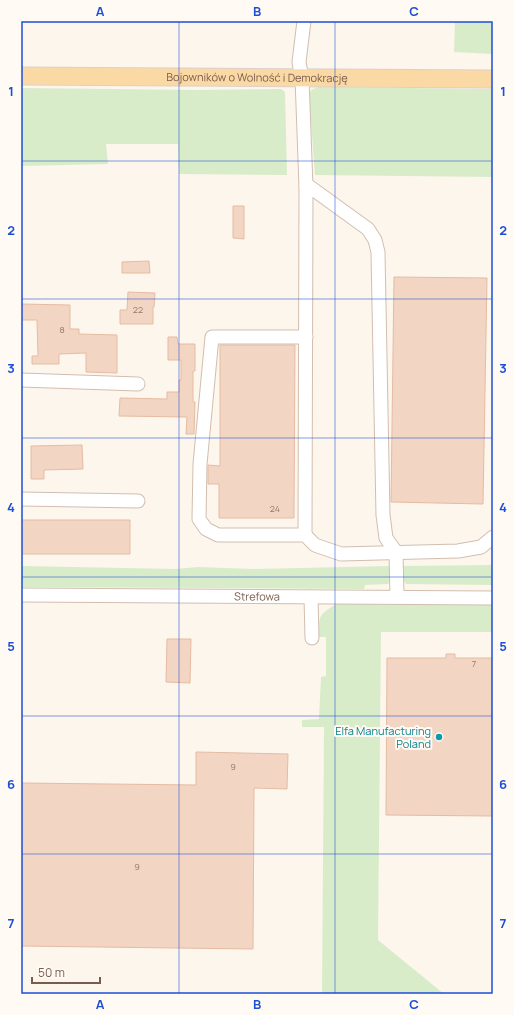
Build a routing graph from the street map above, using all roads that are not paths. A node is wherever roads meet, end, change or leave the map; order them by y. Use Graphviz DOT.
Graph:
graph roads {
  1 [pos="304,21"];
  2 [pos="21,76"];
  3 [pos="302,78"];
  4 [pos="493,79"];
  5 [pos="306,186"];
  6 [pos="306,337"];
  7 [pos="21,380"];
  8 [pos="138,384"];
  9 [pos="21,498"];
  10 [pos="138,502"];
  11 [pos="305,536"];
  12 [pos="493,537"];
  13 [pos="396,552"];
  14 [pos="21,595"];
  15 [pos="311,597"];
  16 [pos="398,597"];
  17 [pos="493,598"];
  18 [pos="312,638"];
  1 -- 3 [label="street"];
  2 -- 3 [label="main road, Bojowników o Wolność i Demokrację"];
  3 -- 4 [label="main road, Bojowników o Wolność i Demokrację"];
  3 -- 5 [label="street"];
  5 -- 6 [label="street"];
  5 -- 13 [label="street"];
  6 -- 11 [label="street"];
  6 -- 11 [label="street"];
  7 -- 8 [label="street"];
  9 -- 10 [label="street"];
  11 -- 13 [label="street"];
  12 -- 13 [label="street"];
  13 -- 16 [label="street"];
  14 -- 15 [label="street, Strefowa"];
  15 -- 16 [label="street, Strefowa"];
  15 -- 18 [label="street"];
  16 -- 17 [label="street, Strefowa"];
}
